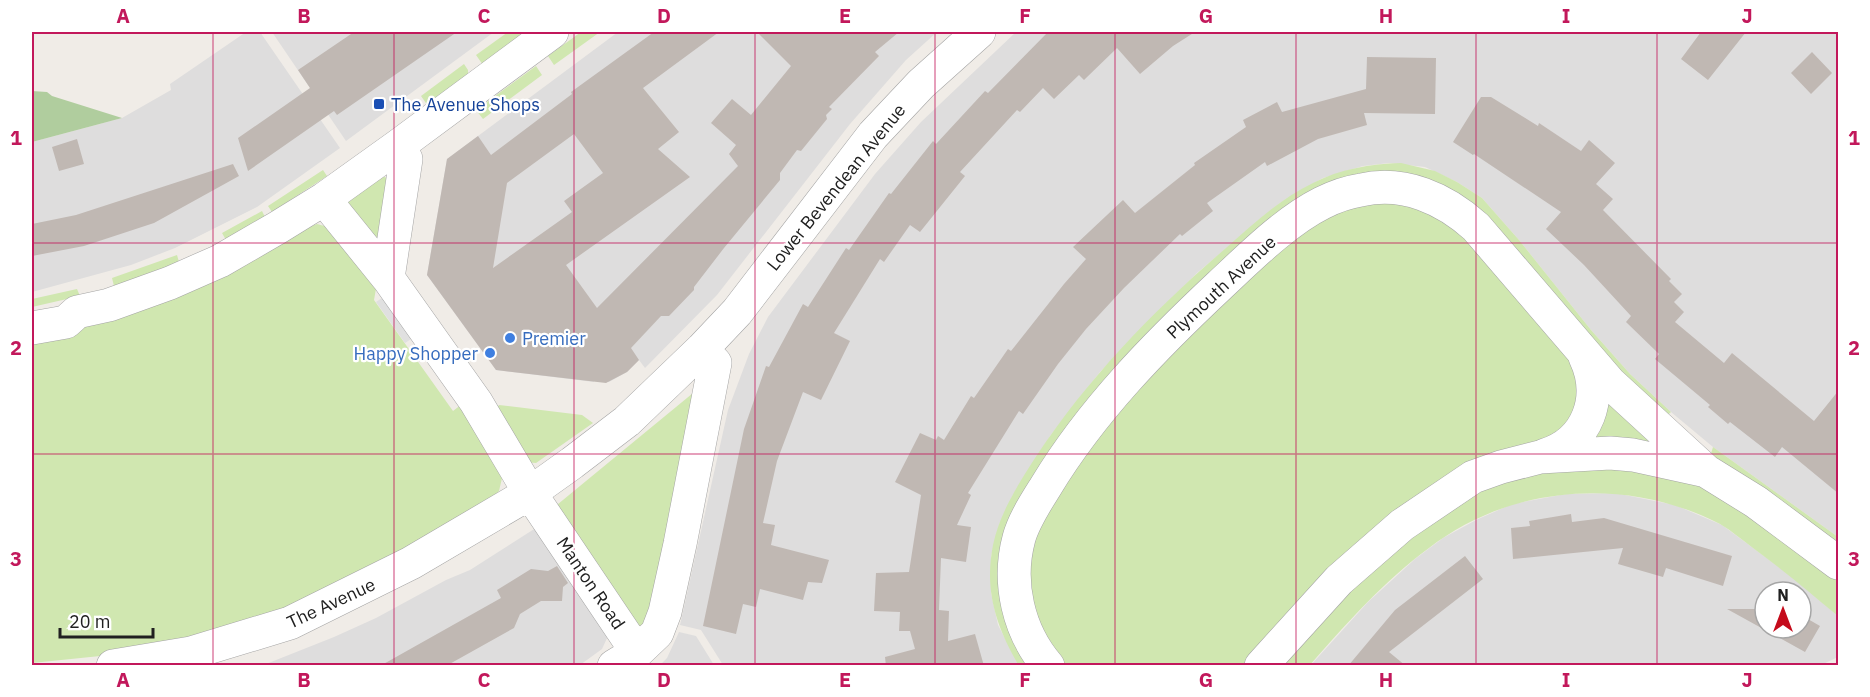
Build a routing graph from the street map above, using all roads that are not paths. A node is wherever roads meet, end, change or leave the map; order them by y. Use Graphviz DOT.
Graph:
graph roads {
  1 [pos="552,32"];
  2 [pos="979,32"];
  3 [pos="398,146"];
  4 [pos="324,199"];
  5 [pos="388,278"];
  6 [pos="32,328"];
  7 [pos="702,349"];
  8 [pos="1581,350"];
  9 [pos="1540,457"];
  10 [pos="1706,471"];
  11 [pos="530,493"];
  12 [pos="1839,563"];
  13 [pos="626,659"];
  14 [pos="113,666"];
  15 [pos="1048,666"];
  16 [pos="1261,666"];
  1 -- 3 [label="street"];
  2 -- 7 [label="street, Lower Bevendean Avenue"];
  3 -- 4 [label="street"];
  3 -- 5 [label="street"];
  4 -- 5 [label="street, Manton Road"];
  4 -- 6 [label="street"];
  5 -- 11 [label="street, Manton Road"];
  7 -- 11 [label="street, Lower Bevendean Avenue"];
  7 -- 13 [label="street"];
  8 -- 9 [label="street, Plymouth Avenue"];
  8 -- 10 [label="street, Plymouth Avenue"];
  8 -- 15 [label="street, Plymouth Avenue"];
  9 -- 10 [label="street, Plymouth Avenue"];
  9 -- 16 [label="street, Plymouth Avenue"];
  10 -- 12 [label="street, Plymouth Avenue"];
  11 -- 13 [label="street, Manton Road"];
  11 -- 14 [label="street, The Avenue"];
}
